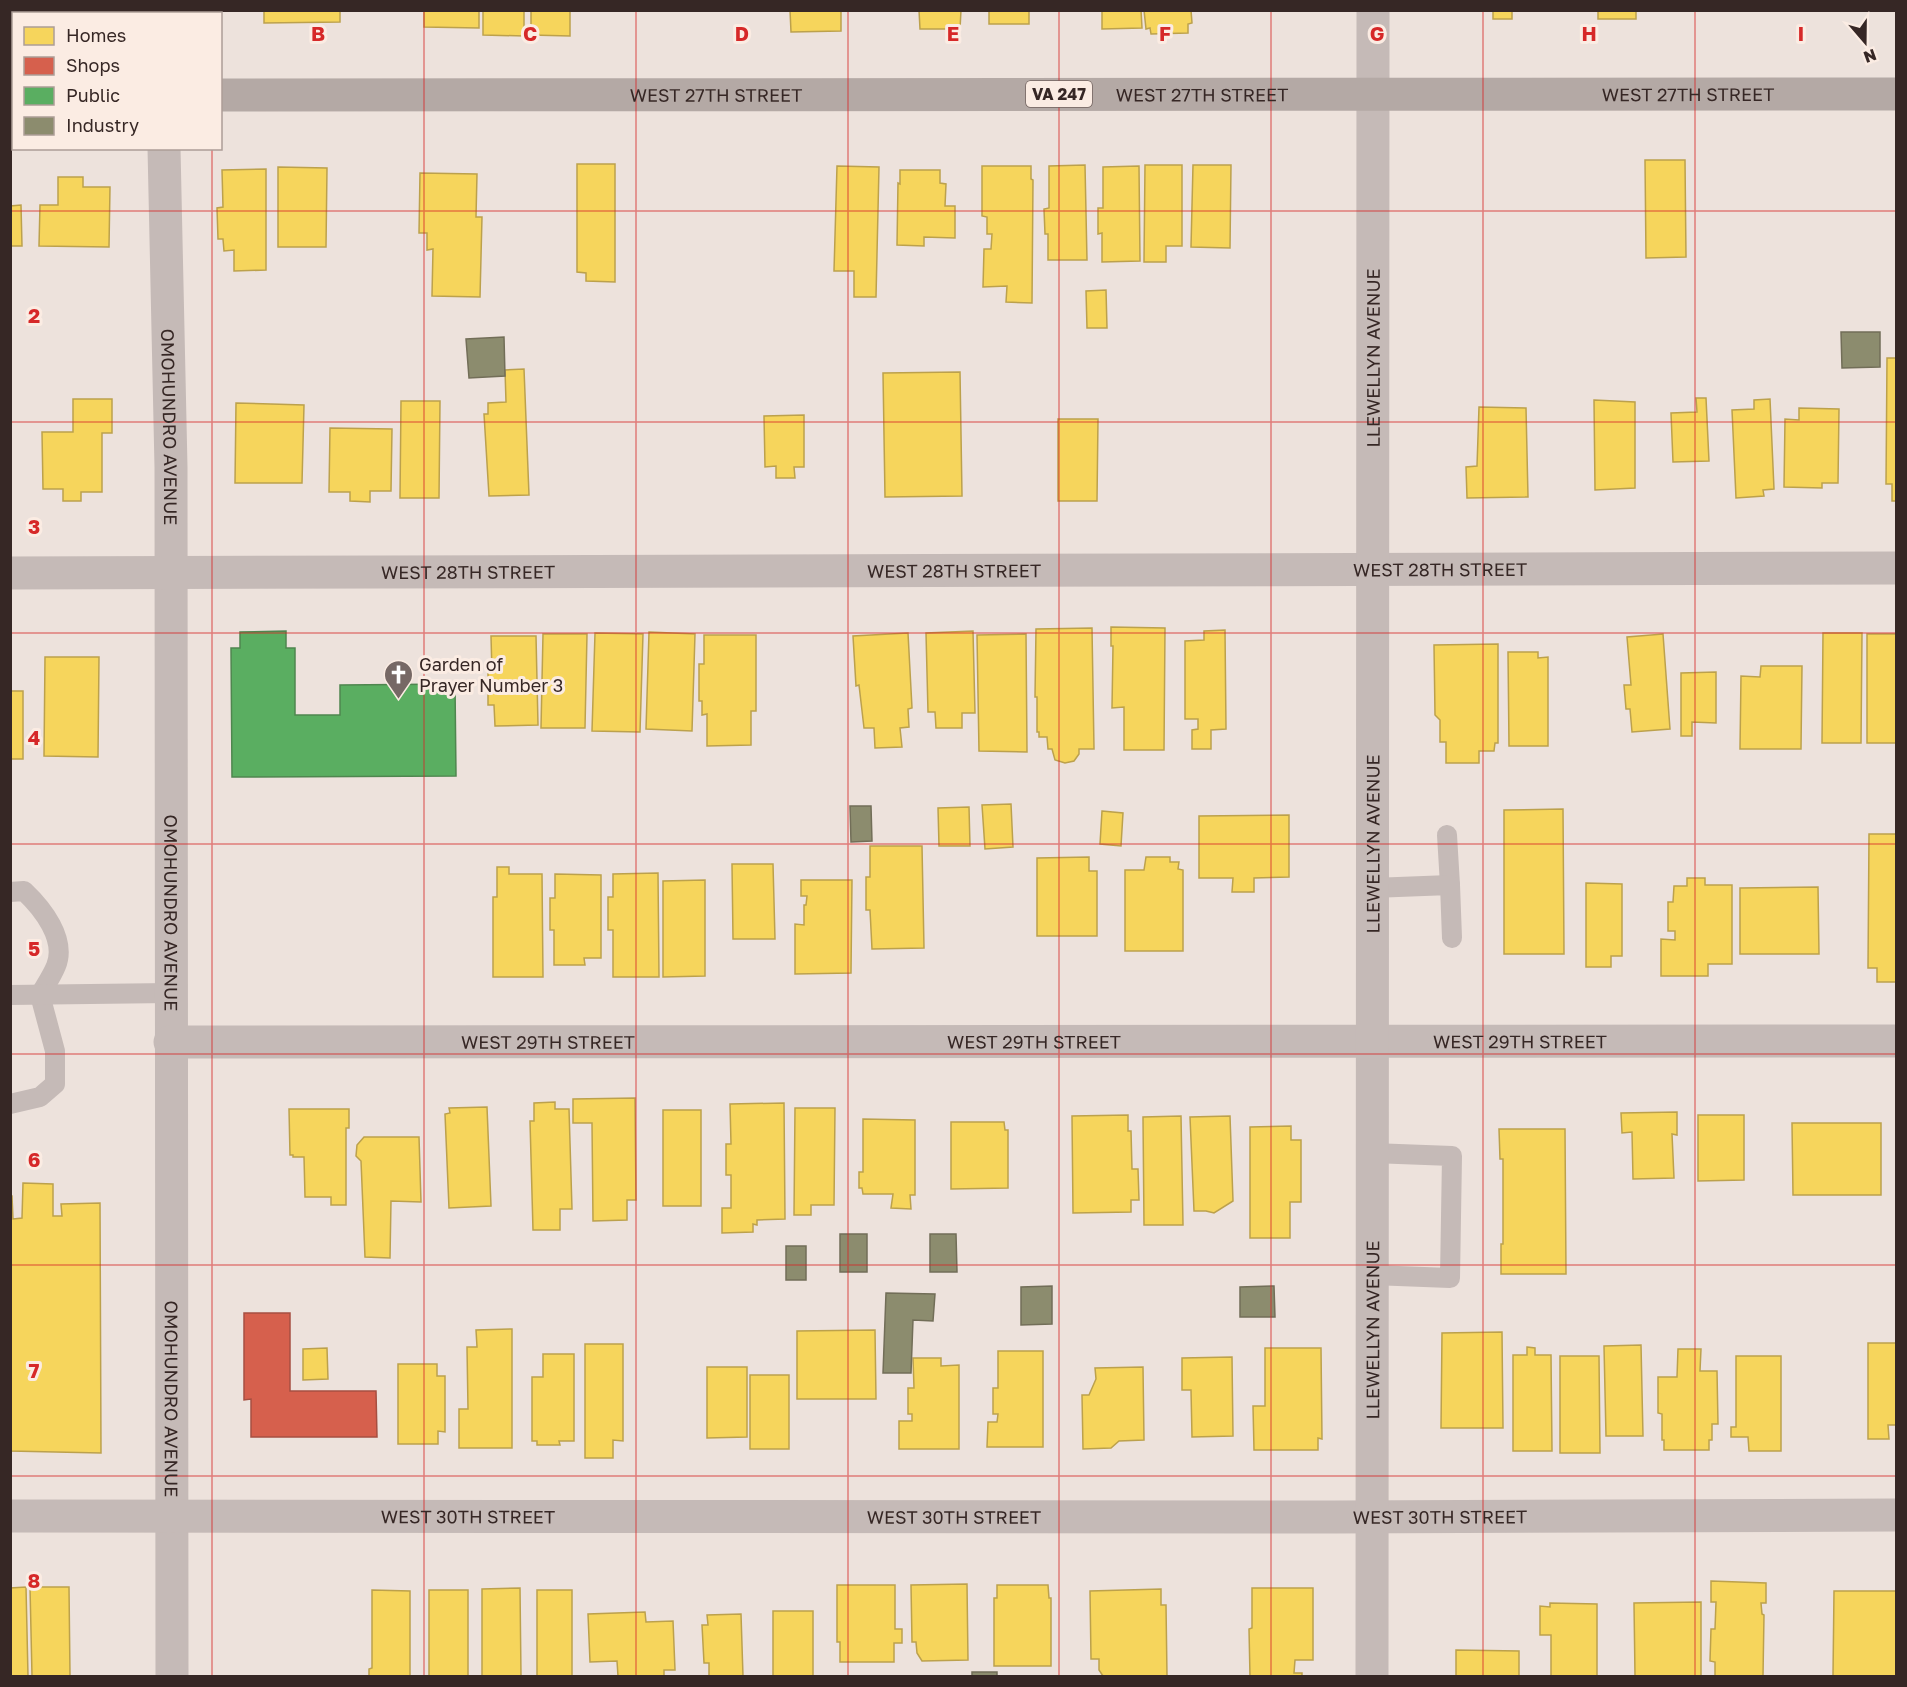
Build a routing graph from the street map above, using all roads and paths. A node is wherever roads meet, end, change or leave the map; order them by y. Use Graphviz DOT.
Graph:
graph roads {
  1 [pos="1373,10"];
  2 [pos="1373,94"];
  3 [pos="1896,94"];
  4 [pos="222,95"];
  5 [pos="165,150"];
  6 [pos="1371,568"];
  7 [pos="1896,568"];
  8 [pos="10,573"];
  9 [pos="170,573"];
  10 [pos="1448,835"];
  11 [pos="1450,885"];
  12 [pos="1372,888"];
  13 [pos="10,892"];
  14 [pos="1452,938"];
  15 [pos="170,993"];
  16 [pos="10,995"];
  17 [pos="40,995"];
  18 [pos="1372,1041"];
  19 [pos="1896,1041"];
  20 [pos="170,1042"];
  21 [pos="10,1104"];
  22 [pos="1372,1152"];
  23 [pos="1372,1275"];
  24 [pos="1896,1515"];
  25 [pos="10,1516"];
  26 [pos="173,1516"];
  27 [pos="1372,1517"];
  28 [pos="172,1677"];
  29 [pos="1372,1677"];
  1 -- 2 [label="street, LLEWELLYN AVENUE"];
  2 -- 3 [label="main road, WEST 27TH STREET / VA 247"];
  2 -- 4 [label="main road, WEST 27TH STREET / VA 247"];
  2 -- 6 [label="street, LLEWELLYN AVENUE"];
  5 -- 9 [label="street, OMOHUNDRO AVENUE"];
  6 -- 7 [label="street, WEST 28TH STREET"];
  6 -- 9 [label="street, WEST 28TH STREET"];
  6 -- 12 [label="street, LLEWELLYN AVENUE"];
  8 -- 9 [label="street, WEST 28TH STREET"];
  9 -- 15 [label="street, OMOHUNDRO AVENUE"];
  10 -- 11 [label="lane"];
  11 -- 12 [label="lane"];
  11 -- 14 [label="lane"];
  12 -- 18 [label="street, LLEWELLYN AVENUE"];
  13 -- 17 [label="lane"];
  15 -- 17 [label="lane"];
  15 -- 20 [label="street, OMOHUNDRO AVENUE"];
  16 -- 17 [label="lane"];
  17 -- 21 [label="lane"];
  18 -- 19 [label="street, WEST 29TH STREET"];
  18 -- 20 [label="street, WEST 29TH STREET"];
  18 -- 22 [label="street, LLEWELLYN AVENUE"];
  20 -- 26 [label="street, OMOHUNDRO AVENUE"];
  22 -- 23 [label="street, LLEWELLYN AVENUE"];
  22 -- 23 [label="lane"];
  23 -- 27 [label="street, LLEWELLYN AVENUE"];
  24 -- 27 [label="street, WEST 30TH STREET"];
  25 -- 26 [label="street, WEST 30TH STREET"];
  26 -- 27 [label="street, WEST 30TH STREET"];
  26 -- 28 [label="street, OMOHUNDRO AVENUE"];
  27 -- 29 [label="street, LLEWELLYN AVENUE"];
}
